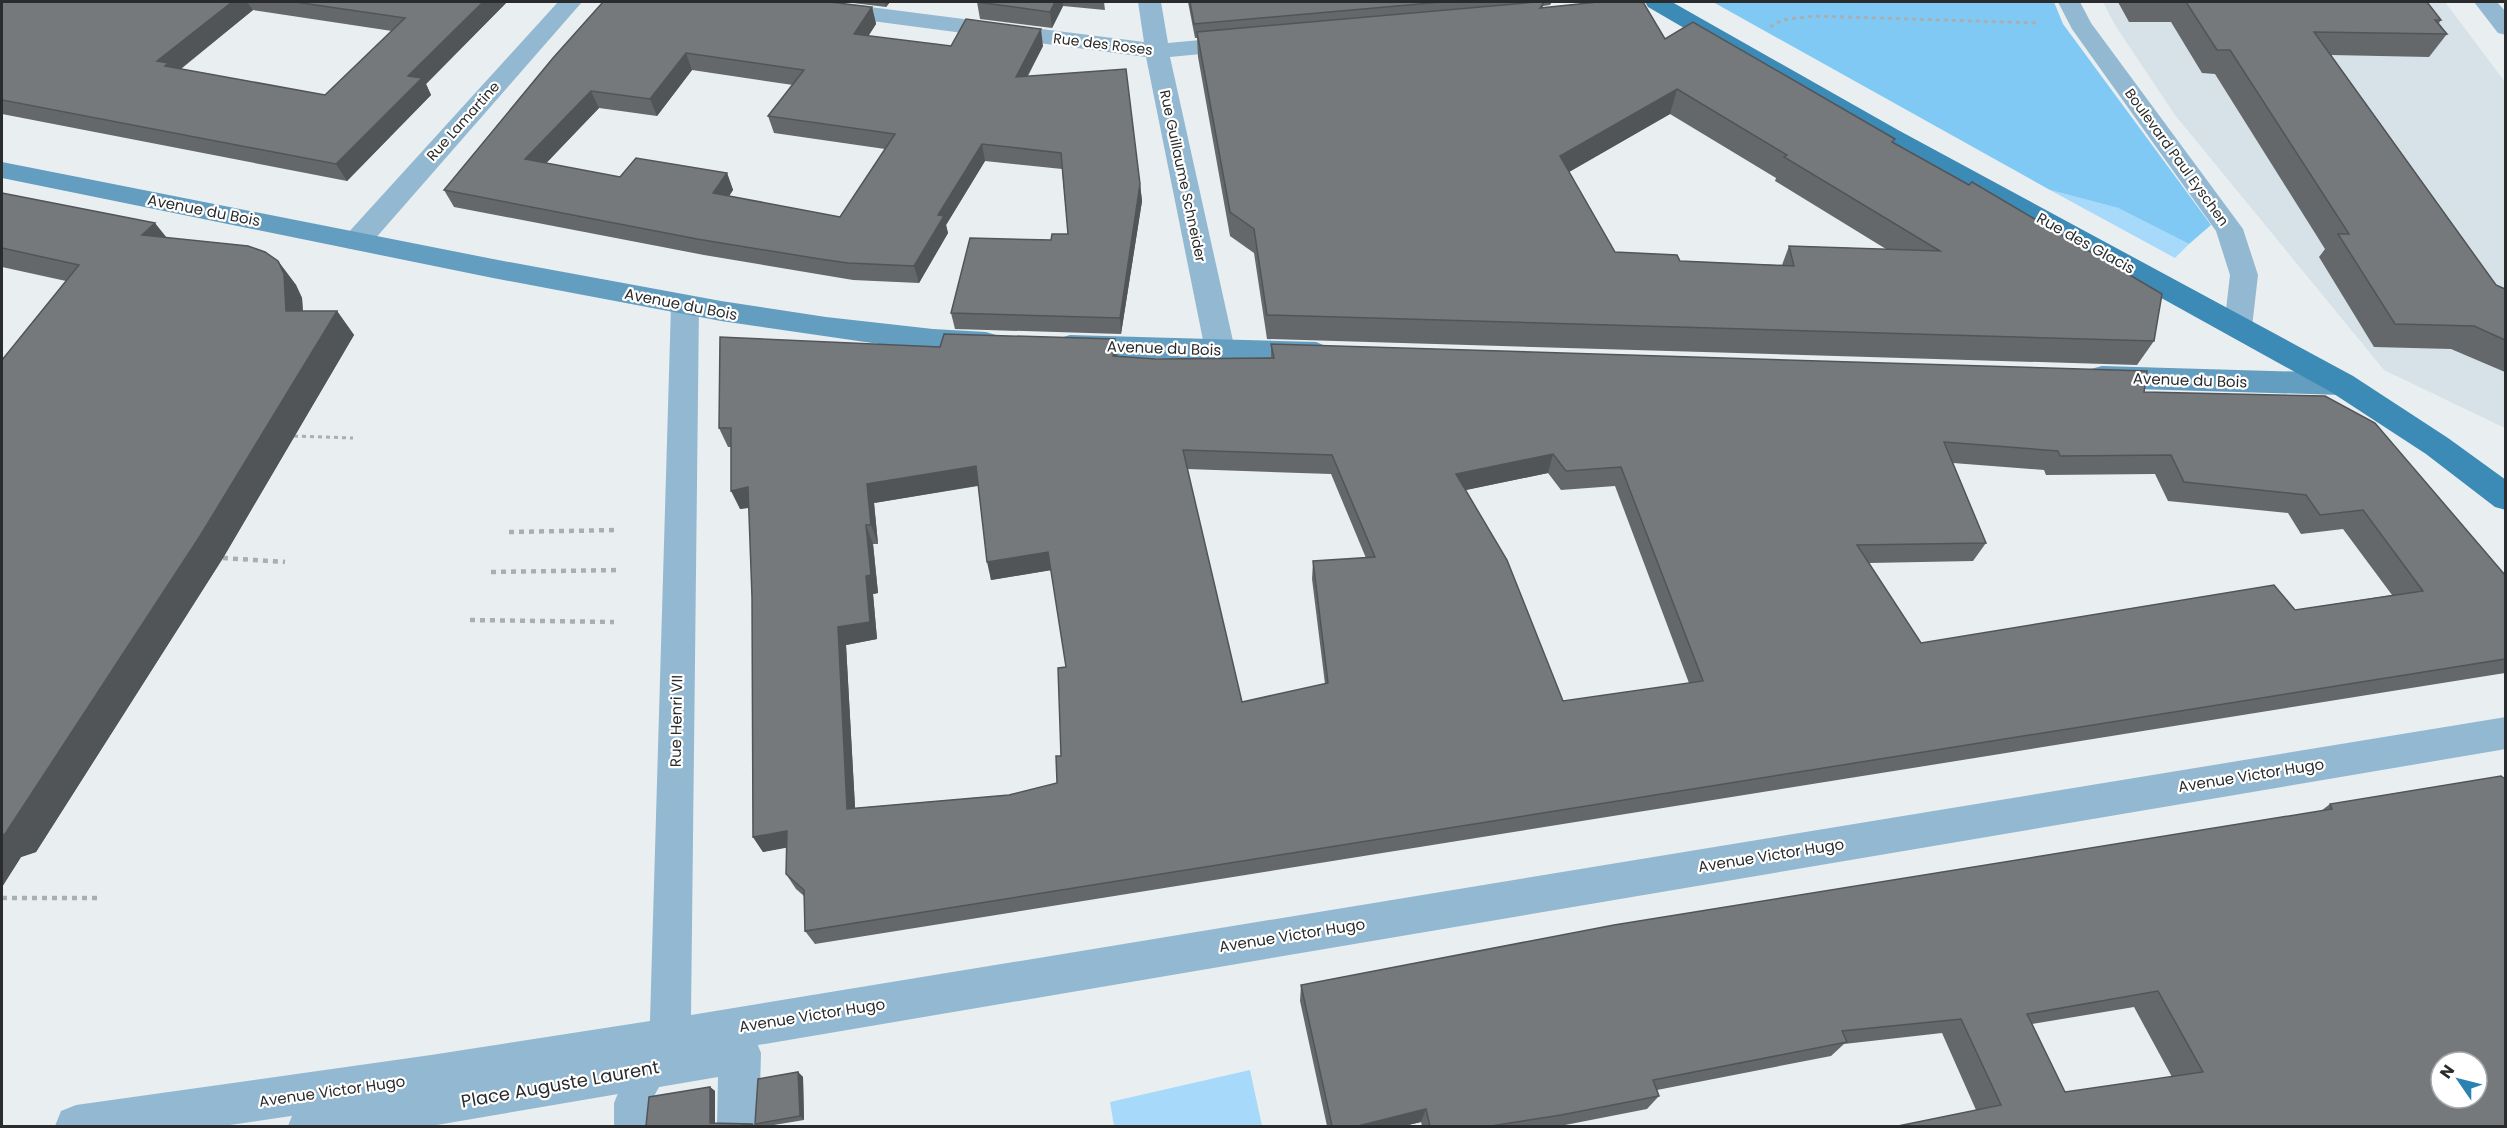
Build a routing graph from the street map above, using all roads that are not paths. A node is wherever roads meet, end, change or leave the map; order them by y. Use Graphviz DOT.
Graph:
graph roads {
  1 [pos="570,2"];
  2 [pos="781,2"];
  3 [pos="1150,2"];
  4 [pos="1643,2"];
  5 [pos="2484,2"];
  6 [pos="2075,13"];
  7 [pos="2505,28"];
  8 [pos="1266,41"];
  9 [pos="1157,51"];
  10 [pos="2,170"];
  11 [pos="357,241"];
  12 [pos="685,305"];
  13 [pos="2238,327"];
  14 [pos="1011,343"];
  15 [pos="1046,344"];
  16 [pos="1220,350"];
  17 [pos="1339,354"];
  18 [pos="2076,376"];
  19 [pos="2342,384"];
  20 [pos="2505,498"];
  21 [pos="2505,733"];
  22 [pos="661,1053"];
  23 [pos="76,1126"];
  24 [pos="309,1126"];
  25 [pos="631,1126"];
  26 [pos="738,1126"];
  1 -- 11 [label="street, Rue Lamartine"];
  2 -- 9 [label="street, Rue des Roses"];
  3 -- 9 [label="street, Rue Guillaume Schneider"];
  4 -- 13 [label="main road, Rue des Glacis"];
  5 -- 7 [label="street"];
  6 -- 13 [label="street, Boulevard Paul Eyschen"];
  8 -- 9 [label="street, Rue des Roses"];
  9 -- 16 [label="street, Rue Guillaume Schneider"];
  10 -- 11 [label="main road, Avenue du Bois"];
  11 -- 12 [label="main road, Avenue du Bois"];
  12 -- 14 [label="main road, Avenue du Bois"];
  12 -- 22 [label="street, Rue Henri VII"];
  13 -- 19 [label="main road, Rue des Glacis"];
  15 -- 16 [label="main road, Avenue du Bois"];
  16 -- 17 [label="main road, Avenue du Bois"];
  18 -- 19 [label="main road, Avenue du Bois"];
  19 -- 20 [label="main road, Rue des Glacis"];
  21 -- 22 [label="street, Avenue Victor Hugo"];
  22 -- 23 [label="street, Avenue Victor Hugo"];
  22 -- 24 [label="street, Place Auguste Laurent"];
  22 -- 25 [label="lane, Rue Henri VII"];
  22 -- 26 [label="street, Place Auguste Laurent"];
}
